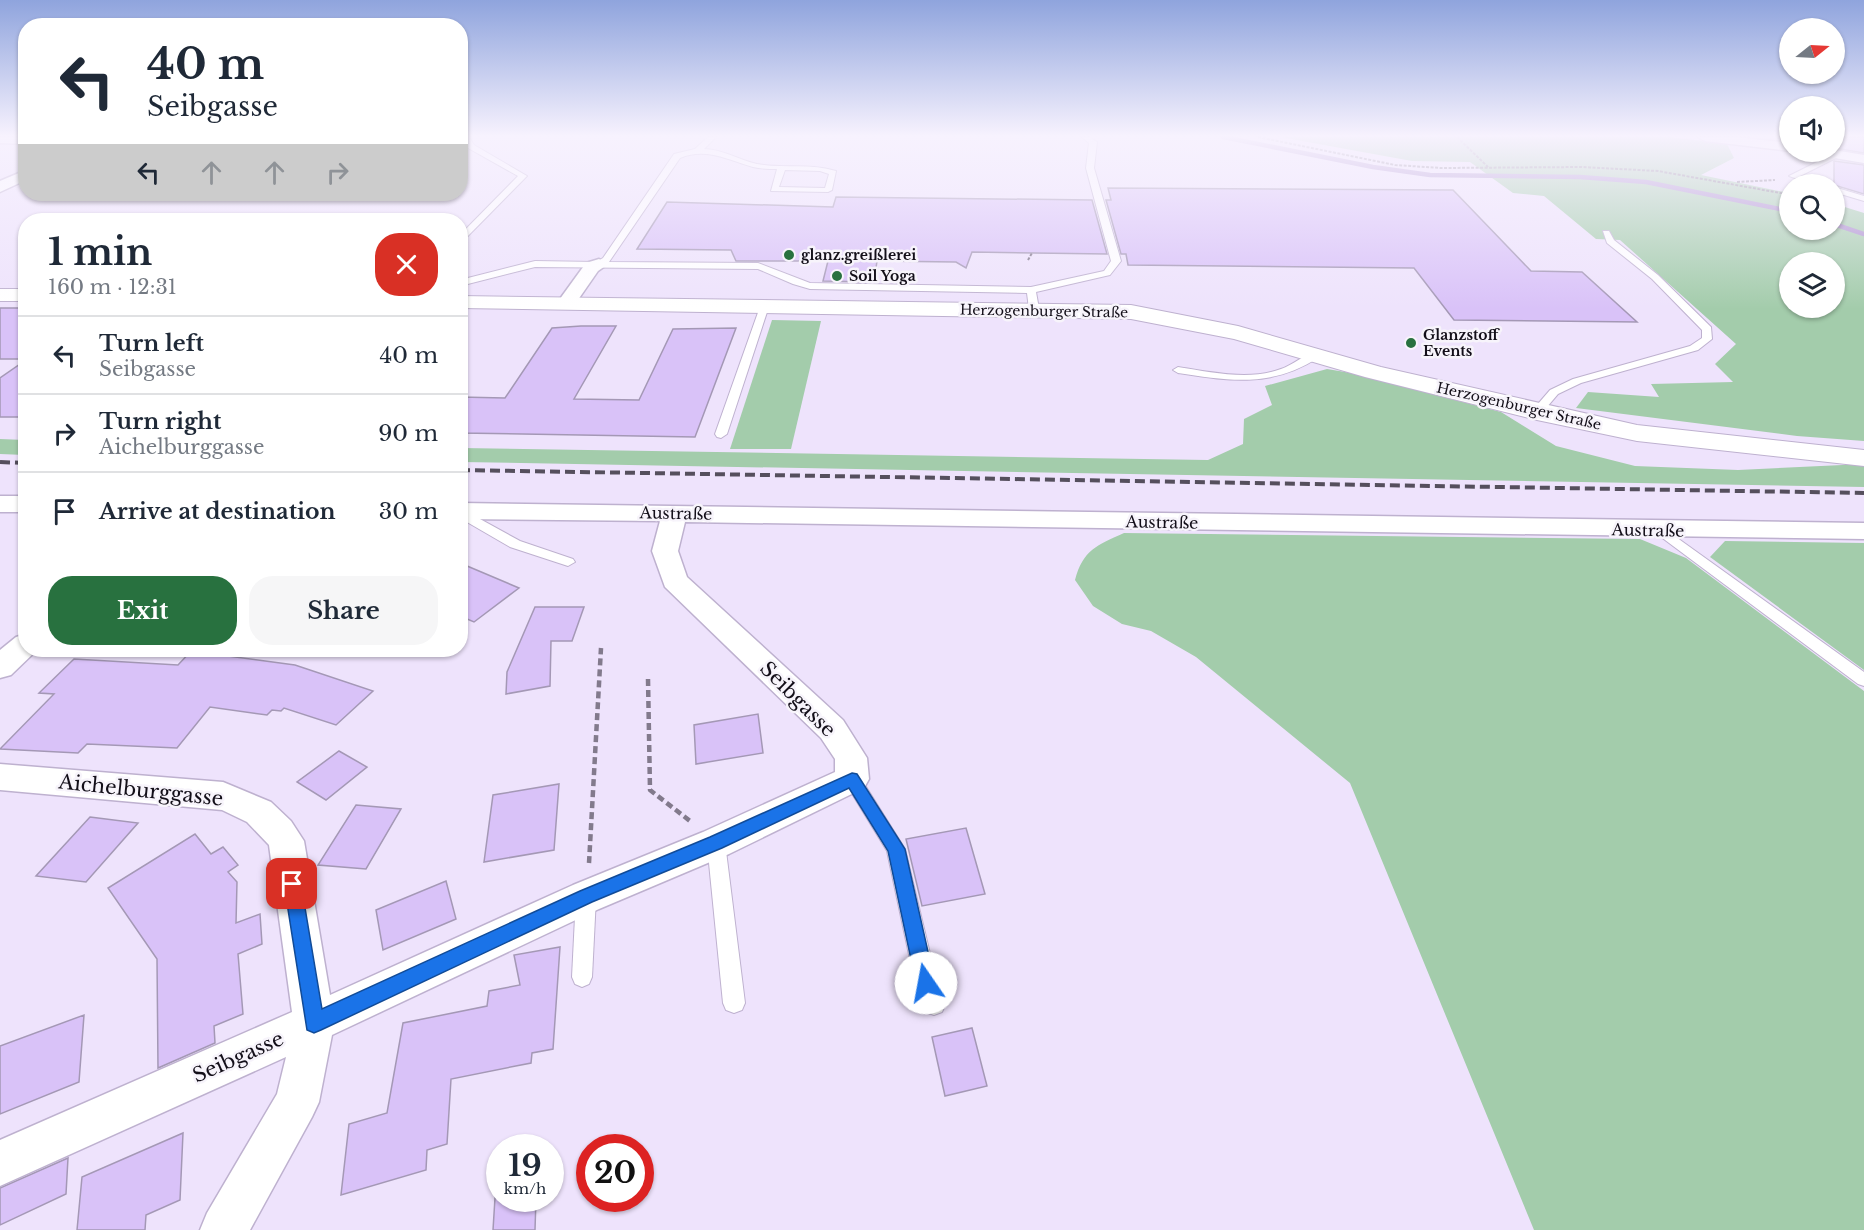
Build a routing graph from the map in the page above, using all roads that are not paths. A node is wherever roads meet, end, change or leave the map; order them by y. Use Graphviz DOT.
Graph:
graph roads {
  1 [pos="505,194"];
  2 [pos="651,194"];
  3 [pos="1097,194"];
  4 [pos="468,233"];
  5 [pos="1606,233"];
  6 [pos="599,264"];
  7 [pos="468,281"];
  8 [pos="0,295"];
  9 [pos="18,295"];
  10 [pos="1033,299"];
  11 [pos="468,302"];
  12 [pos="566,303"];
  13 [pos="764,306"];
  14 [pos="1315,355"];
  15 [pos="1178,370"];
  16 [pos="1538,412"];
  17 [pos="721,434"];
  18 [pos="1864,458"];
  19 [pos="0,504"];
  20 [pos="18,504"];
  21 [pos="468,511"];
  22 [pos="675,513"];
  23 [pos="468,516"];
  24 [pos="1662,531"];
  25 [pos="1864,531"];
  26 [pos="568,562"];
  27 [pos="18,651"];
  28 [pos="0,667"];
  29 [pos="1864,680"];
  30 [pos="0,777"];
  31 [pos="852,779"];
  32 [pos="716,843"];
  33 [pos="586,897"];
  34 [pos="582,977"];
  35 [pos="734,1003"];
  36 [pos="934,1005"];
  37 [pos="314,1023"];
  38 [pos="0,1163"];
  39 [pos="224,1230"];
  1 -- 4 [label="lane"];
  2 -- 6 [label="lane"];
  3 -- 10 [label="lane"];
  5 -- 16 [label="lane"];
  6 -- 7 [label="lane"];
  6 -- 10 [label="lane"];
  6 -- 12 [label="street"];
  8 -- 9 [label="street"];
  10 -- 13 [label="street, Herzogenburger Straße"];
  10 -- 14 [label="street, Herzogenburger Straße"];
  11 -- 12 [label="street, Herzogenburger Straße"];
  12 -- 13 [label="street, Herzogenburger Straße"];
  13 -- 17 [label="lane"];
  14 -- 15 [label="lane"];
  14 -- 16 [label="street, Herzogenburger Straße"];
  16 -- 18 [label="street, Herzogenburger Straße"];
  19 -- 20 [label="street"];
  21 -- 22 [label="street, Austraße"];
  22 -- 24 [label="street, Austraße"];
  22 -- 31 [label="street, Seibgasse"];
  23 -- 26 [label="lane"];
  24 -- 25 [label="street, Austraße"];
  24 -- 29 [label="lane"];
  27 -- 28 [label="street"];
  30 -- 37 [label="street, Aichelburggasse"];
  31 -- 32 [label="street, Seibgasse"];
  31 -- 36 [label="lane"];
  32 -- 33 [label="street, Seibgasse"];
  32 -- 35 [label="lane"];
  33 -- 34 [label="lane"];
  33 -- 37 [label="street, Seibgasse"];
  37 -- 38 [label="street, Seibgasse"];
  37 -- 39 [label="street, Aichelburggasse"];
}
